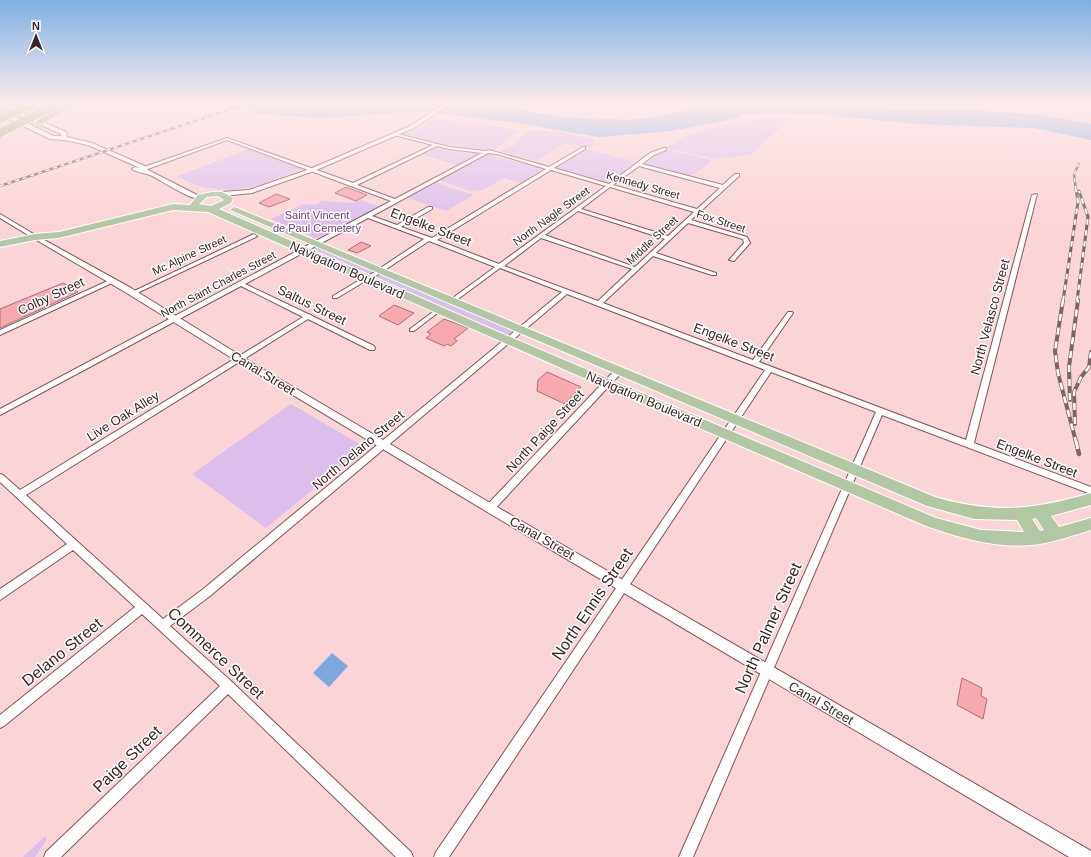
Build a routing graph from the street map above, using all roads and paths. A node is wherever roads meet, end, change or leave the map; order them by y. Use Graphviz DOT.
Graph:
graph roads {
  1 [pos="84,144"];
  2 [pos="213,144"];
  3 [pos="241,144"];
  4 [pos="373,144"];
  5 [pos="432,144"];
  6 [pos="436,145"];
  7 [pos="583,148"];
  8 [pos="664,149"];
  9 [pos="489,151"];
  10 [pos="638,164"];
  11 [pos="550,168"];
  12 [pos="142,170"];
  13 [pos="312,170"];
  14 [pos="737,175"];
  15 [pos="172,184"];
  16 [pos="353,185"];
  17 [pos="609,186"];
  18 [pos="723,187"];
  19 [pos="212,194"];
  20 [pos="1035,195"];
  21 [pos="225,200"];
  22 [pos="396,201"];
  23 [pos="201,203"];
  24 [pos="430,208"];
  25 [pos="577,209"];
  26 [pos="698,210"];
  27 [pos="0,216"];
  28 [pos="368,216"];
  29 [pos="688,221"];
  30 [pos="397,227"];
  31 [pos="254,236"];
  32 [pos="541,236"];
  33 [pos="35,237"];
  34 [pos="669,238"];
  35 [pos="431,240"];
  36 [pos="0,244"];
  37 [pos="316,244"];
  38 [pos="302,251"];
  39 [pos="652,254"];
  40 [pos="732,260"];
  41 [pos="499,266"];
  42 [pos="636,269"];
  43 [pos="378,270"];
  44 [pos="714,274"];
  45 [pos="365,278"];
  46 [pos="112,281"];
  47 [pos="241,284"];
  48 [pos="567,291"];
  49 [pos="134,293"];
  50 [pos="335,297"];
  51 [pos="452,301"];
  52 [pos="599,303"];
  53 [pos="438,310"];
  54 [pos="790,313"];
  55 [pos="309,316"];
  56 [pos="174,319"];
  57 [pos="412,330"];
  58 [pos="520,330"];
  59 [pos="0,333"];
  60 [pos="508,341"];
  61 [pos="372,348"];
  62 [pos="239,359"];
  63 [pos="754,363"];
  64 [pos="769,369"];
  65 [pos="619,371"];
  66 [pos="607,384"];
  67 [pos="880,411"];
  68 [pos="0,412"];
  69 [pos="735,420"];
  70 [pos="726,434"];
  71 [pos="384,445"];
  72 [pos="969,445"];
  73 [pos="854,470"];
  74 [pos="0,477"];
  75 [pos="847,486"];
  76 [pos="1091,491"];
  77 [pos="20,494"];
  78 [pos="1091,500"];
  79 [pos="490,508"];
  80 [pos="1040,512"];
  81 [pos="1021,515"];
  82 [pos="1091,524"];
  83 [pos="1055,533"];
  84 [pos="1036,537"];
  85 [pos="74,544"];
  86 [pos="624,586"];
  87 [pos="0,596"];
  88 [pos="143,607"];
  89 [pos="162,626"];
  90 [pos="767,671"];
  91 [pos="228,686"];
  92 [pos="0,722"];
  93 [pos="51,857"];
  94 [pos="406,857"];
  95 [pos="441,857"];
  96 [pos="686,857"];
  97 [pos="1085,857"];
  1 -- 12 [label="main road"];
  2 -- 12 [label="street"];
  3 -- 13 [label="street"];
  4 -- 13 [label="main road"];
  5 -- 6 [label="street, Kennedy Street"];
  6 -- 9 [label="street, Kennedy Street"];
  6 -- 16 [label="street"];
  7 -- 11 [label="street"];
  8 -- 10 [label="street, North Nagle Street"];
  9 -- 11 [label="street, Kennedy Street"];
  9 -- 22 [label="street, North Saint Charles Street"];
  10 -- 17 [label="street, North Nagle Street"];
  10 -- 18 [label="street"];
  11 -- 17 [label="street, Kennedy Street"];
  11 -- 35 [label="street"];
  12 -- 15 [label="main road"];
  13 -- 16 [label="street"];
  13 -- 21 [label="main road"];
  14 -- 18 [label="street, Middle Street"];
  15 -- 19 [label="main road"];
  15 -- 23 [label="main road"];
  16 -- 22 [label="street"];
  17 -- 25 [label="street, North Nagle Street"];
  17 -- 26 [label="street, Kennedy Street"];
  18 -- 26 [label="street, Middle Street"];
  19 -- 21 [label="main road"];
  19 -- 23 [label="main road"];
  20 -- 72 [label="street, North Velasco Street"];
  21 -- 23 [label="main road"];
  21 -- 37 [label="main road, Navigation Boulevard"];
  22 -- 28 [label="street, North Saint Charles Street"];
  23 -- 33 [label="main road, Navigation Boulevard"];
  23 -- 38 [label="main road, Navigation Boulevard"];
  24 -- 30 [label="street"];
  25 -- 32 [label="street, North Nagle Street"];
  25 -- 34 [label="street"];
  26 -- 29 [label="street, Middle Street"];
  27 -- 33 [label="street, Canal Street"];
  28 -- 30 [label="street, Engelke Street"];
  28 -- 37 [label="street, North Saint Charles Street"];
  29 -- 34 [label="street, Middle Street"];
  29 -- 40 [label="street, Fox Street"];
  30 -- 35 [label="street, Engelke Street"];
  31 -- 49 [label="street, Mc Alpine Street"];
  32 -- 41 [label="street, North Nagle Street"];
  32 -- 42 [label="street"];
  33 -- 36 [label="main road, Navigation Boulevard"];
  33 -- 46 [label="street, Canal Street"];
  34 -- 39 [label="street, Middle Street"];
  35 -- 41 [label="street, Engelke Street"];
  35 -- 43 [label="street"];
  37 -- 38 [label="street, North Saint Charles Street"];
  37 -- 43 [label="main road, Navigation Boulevard"];
  38 -- 45 [label="main road, Navigation Boulevard"];
  38 -- 47 [label="street, North Saint Charles Street"];
  39 -- 42 [label="street, Middle Street"];
  39 -- 44 [label="street"];
  41 -- 48 [label="street, Engelke Street"];
  41 -- 51 [label="street, North Nagle Street"];
  42 -- 52 [label="street, Middle Street"];
  43 -- 45 [label="street"];
  43 -- 51 [label="main road, Navigation Boulevard"];
  45 -- 50 [label="street"];
  45 -- 53 [label="main road, Navigation Boulevard"];
  46 -- 49 [label="street, Canal Street"];
  46 -- 59 [label="street, Colby Street"];
  47 -- 55 [label="street, Saltus Street"];
  47 -- 56 [label="street, North Saint Charles Street"];
  48 -- 52 [label="street, Engelke Street"];
  48 -- 58 [label="street, North Delano Street"];
  49 -- 56 [label="street, Canal Street"];
  51 -- 58 [label="main road, Navigation Boulevard"];
  52 -- 63 [label="street, Engelke Street"];
  53 -- 57 [label="street"];
  53 -- 60 [label="main road, Navigation Boulevard"];
  54 -- 63 [label="street"];
  55 -- 61 [label="street, Saltus Street"];
  55 -- 62 [label="street, Live Oak Alley"];
  56 -- 62 [label="street, Canal Street"];
  56 -- 68 [label="street, North Saint Charles Street"];
  58 -- 60 [label="street, North Delano Street"];
  58 -- 65 [label="main road, Navigation Boulevard"];
  60 -- 66 [label="main road, Navigation Boulevard"];
  60 -- 71 [label="street, North Delano Street"];
  62 -- 71 [label="street, Canal Street"];
  62 -- 77 [label="street, Live Oak Alley"];
  63 -- 64 [label="street, Engelke Street"];
  64 -- 67 [label="street, Engelke Street"];
  64 -- 69 [label="street, North Ennis Street"];
  65 -- 66 [label="street, North Paige Street"];
  65 -- 69 [label="main road, Navigation Boulevard"];
  66 -- 70 [label="main road, Navigation Boulevard"];
  66 -- 79 [label="street, North Paige Street"];
  67 -- 72 [label="street, Engelke Street"];
  67 -- 73 [label="street, North Palmer Street"];
  69 -- 70 [label="street, North Ennis Street"];
  69 -- 73 [label="main road, Navigation Boulevard"];
  70 -- 75 [label="main road, Navigation Boulevard"];
  70 -- 86 [label="street, North Ennis Street"];
  71 -- 79 [label="street, Canal Street"];
  71 -- 89 [label="street, North Delano Street"];
  72 -- 76 [label="street, Engelke Street"];
  73 -- 75 [label="street, North Palmer Street"];
  73 -- 81 [label="main road, Navigation Boulevard"];
  74 -- 77 [label="street, Commerce Street"];
  75 -- 84 [label="main road, Navigation Boulevard"];
  75 -- 90 [label="street, North Palmer Street"];
  77 -- 85 [label="street, Commerce Street"];
  78 -- 80 [label="main road, Navigation Boulevard"];
  79 -- 86 [label="street, Canal Street"];
  80 -- 81 [label="main road, Navigation Boulevard"];
  80 -- 83 [label="main road"];
  81 -- 84 [label="main road"];
  82 -- 83 [label="main road, Navigation Boulevard"];
  83 -- 84 [label="main road, Navigation Boulevard"];
  85 -- 87 [label="street"];
  85 -- 88 [label="street, Commerce Street"];
  86 -- 90 [label="street, Canal Street"];
  86 -- 95 [label="street, North Ennis Street"];
  88 -- 89 [label="street, Commerce Street"];
  88 -- 92 [label="street, Delano Street"];
  89 -- 91 [label="street, Commerce Street"];
  90 -- 96 [label="street, North Palmer Street"];
  90 -- 97 [label="street, Canal Street"];
  91 -- 93 [label="street, Paige Street"];
  91 -- 94 [label="street, Commerce Street"];
}
